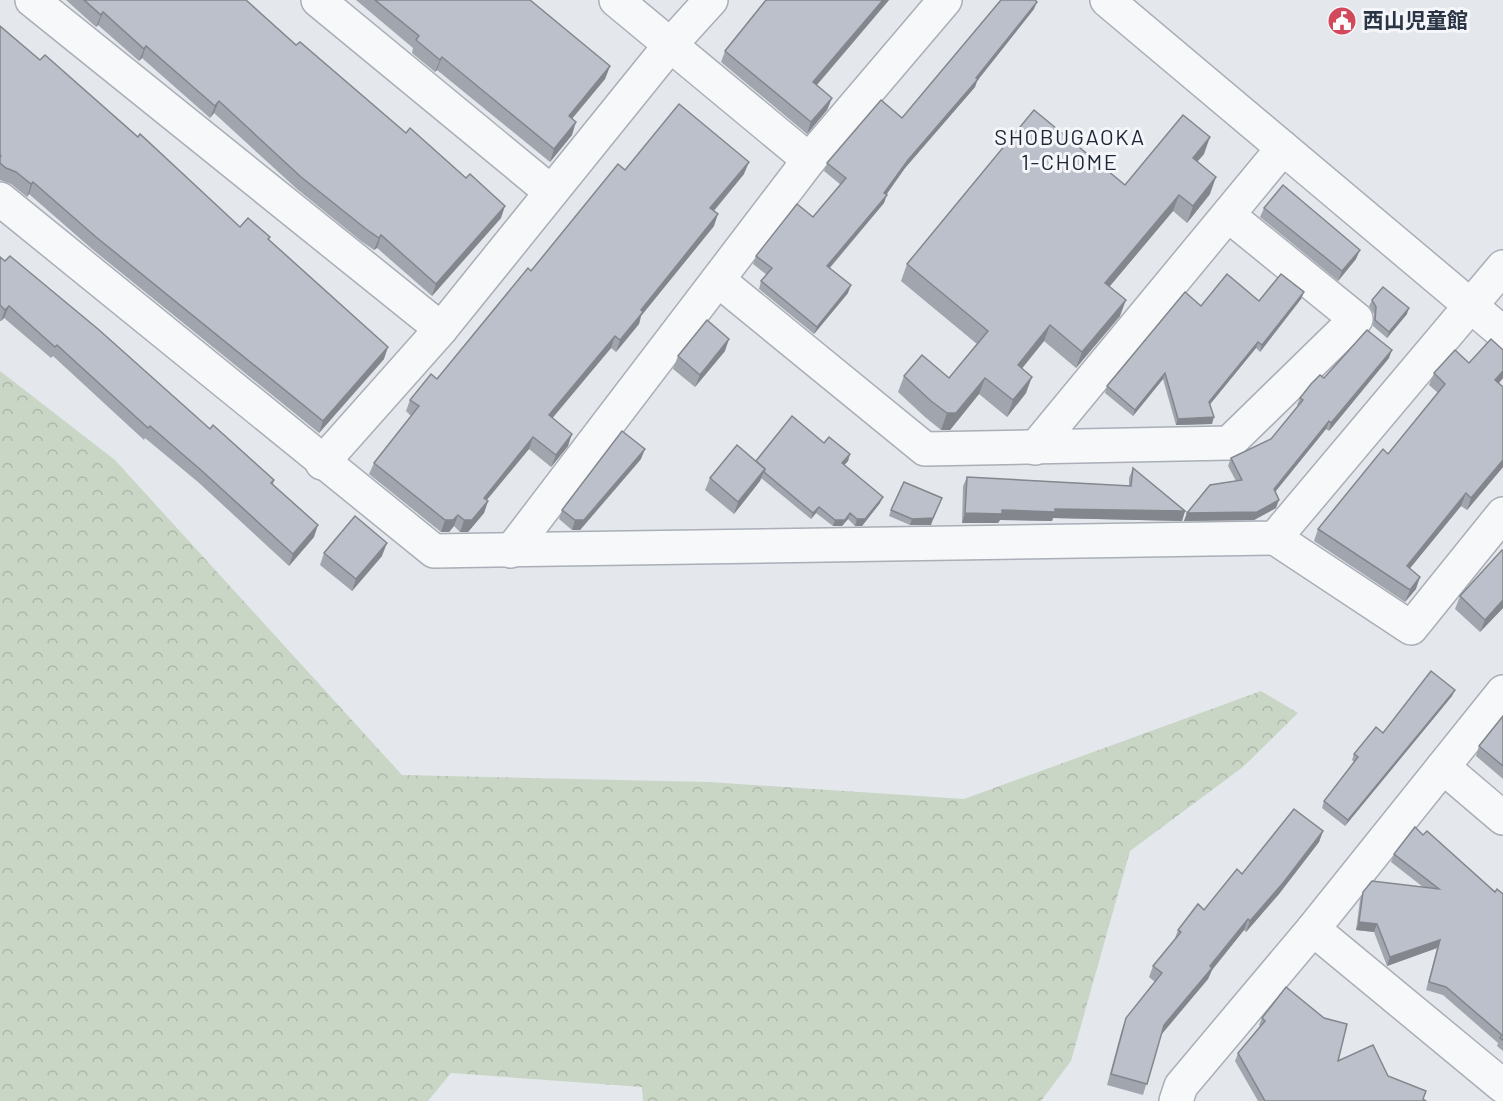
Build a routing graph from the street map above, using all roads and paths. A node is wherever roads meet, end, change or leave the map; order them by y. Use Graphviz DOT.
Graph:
graph roads {
  1 [pos="32,0"];
  2 [pos="318,0"];
  3 [pos="616,0"];
  4 [pos="711,0"];
  5 [pos="945,0"];
  6 [pos="1107,0"];
  7 [pos="671,44"];
  8 [pos="1283,148"];
  9 [pos="809,160"];
  10 [pos="551,192"];
  11 [pos="0,199"];
  12 [pos="1228,215"];
  13 [pos="1503,267"];
  14 [pos="718,280"];
  15 [pos="1470,307"];
  16 [pos="441,329"];
  17 [pos="1503,333"];
  18 [pos="1035,448"];
  19 [pos="322,463"];
  20 [pos="1503,514"];
  21 [pos="1275,538"];
  22 [pos="511,551"];
  23 [pos="1503,692"];
  24 [pos="1443,767"];
  25 [pos="1503,818"];
  26 [pos="1313,929"];
  27 [pos="1503,1086"];
  28 [pos="1185,1096"];
  1 -- 16 [label="street"];
  2 -- 10 [label="street"];
  3 -- 7 [label="street"];
  4 -- 7 [label="street"];
  5 -- 9 [label="street"];
  6 -- 8 [label="street"];
  7 -- 9 [label="street"];
  7 -- 10 [label="street"];
  8 -- 12 [label="street"];
  8 -- 15 [label="street"];
  9 -- 14 [label="street"];
  10 -- 16 [label="street"];
  11 -- 19 [label="street"];
  12 -- 18 [label="street"];
  12 -- 18 [label="street"];
  13 -- 15 [label="street"];
  14 -- 18 [label="street"];
  14 -- 22 [label="street"];
  15 -- 17 [label="street"];
  15 -- 21 [label="street"];
  16 -- 19 [label="street"];
  19 -- 22 [label="street"];
  20 -- 21 [label="street"];
  21 -- 22 [label="street"];
  23 -- 24 [label="street"];
  24 -- 25 [label="street"];
  24 -- 26 [label="street"];
  26 -- 27 [label="street"];
  26 -- 28 [label="street"];
}
